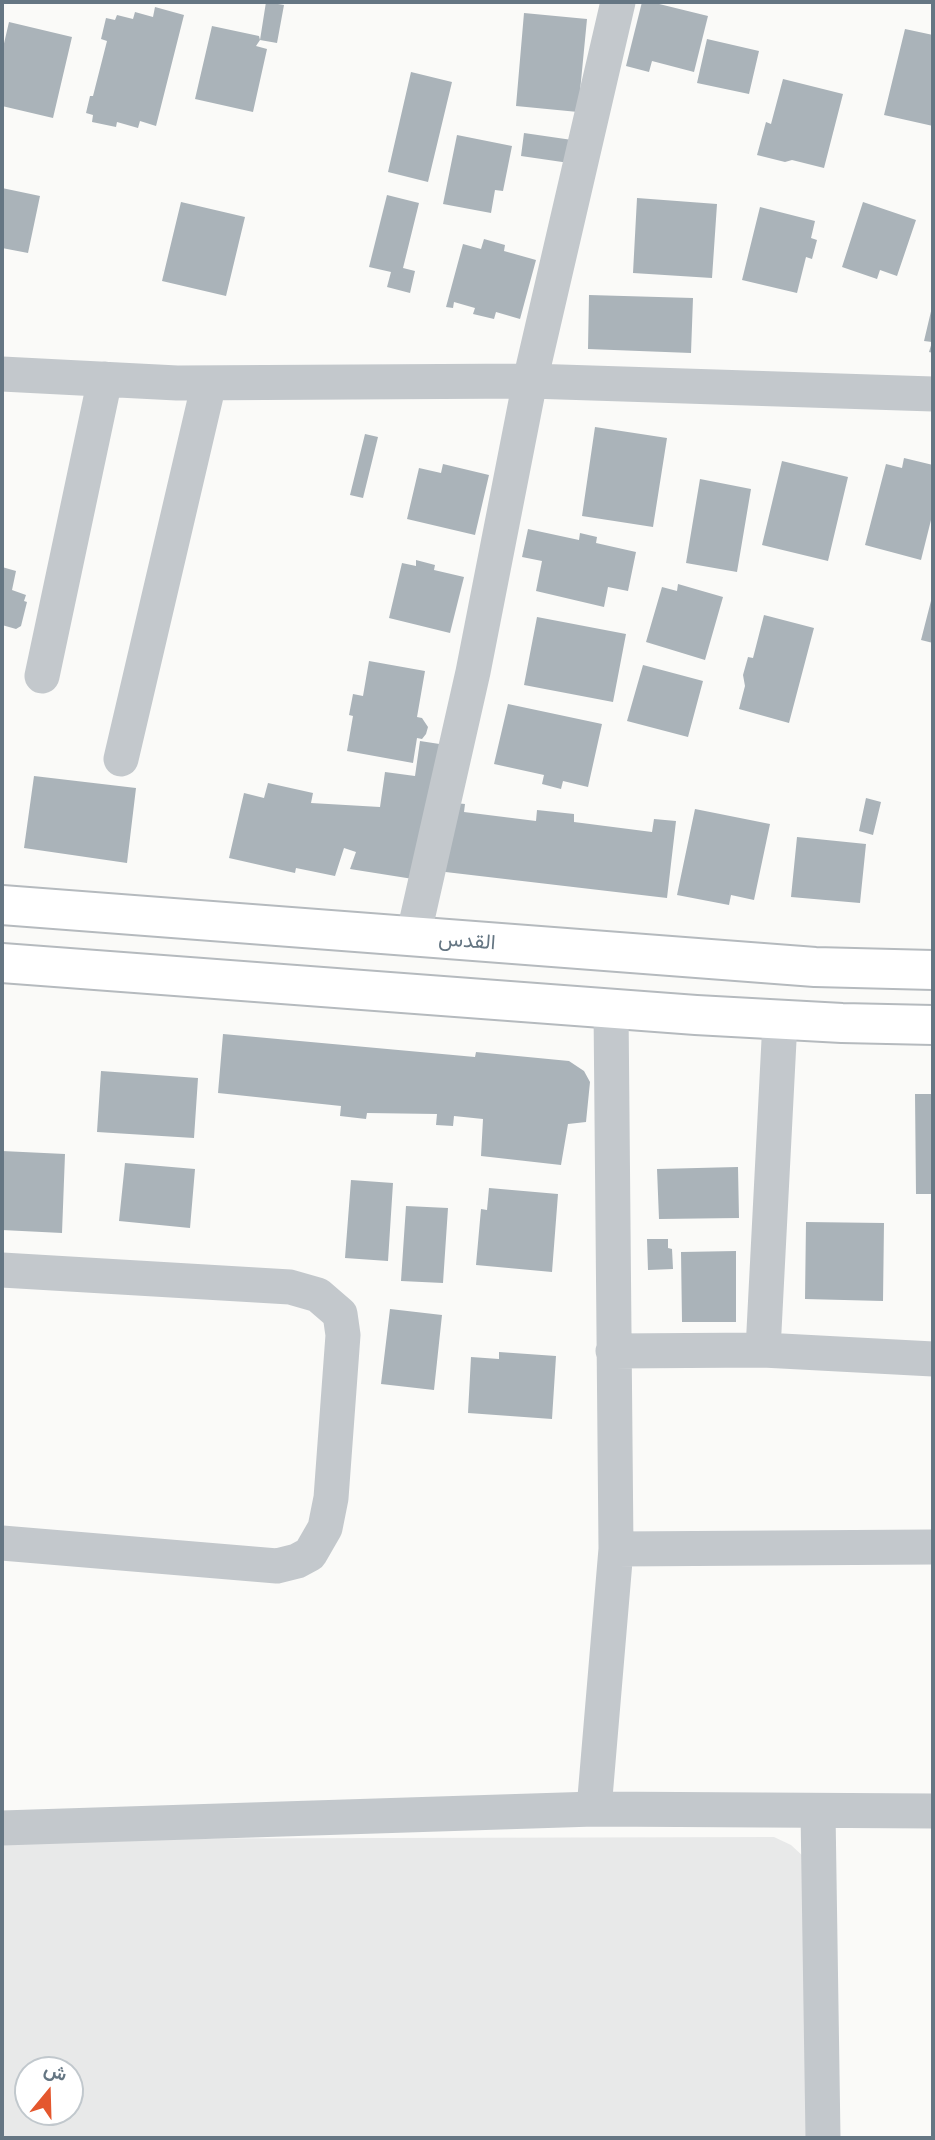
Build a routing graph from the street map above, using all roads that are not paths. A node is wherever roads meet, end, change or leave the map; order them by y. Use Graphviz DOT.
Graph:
graph roads {
  1 [pos="618,2"];
  2 [pos="2,374"];
  3 [pos="105,379"];
  4 [pos="530,381"];
  5 [pos="209,383"];
  6 [pos="933,394"];
  7 [pos="42,676"];
  8 [pos="121,760"];
  9 [pos="2,905"];
  10 [pos="413,937"];
  11 [pos="2,963"];
  12 [pos="933,970"];
  13 [pos="611,1008"];
  14 [pos="780,1021"];
  15 [pos="933,1025"];
  16 [pos="2,1270"];
  17 [pos="763,1350"];
  18 [pos="613,1351"];
  19 [pos="933,1359"];
  20 [pos="2,1543"];
  21 [pos="933,1547"];
  22 [pos="615,1549"];
  23 [pos="594,1809"];
  24 [pos="818,1811"];
  25 [pos="933,1811"];
  26 [pos="2,1828"];
  27 [pos="823,2138"];
  1 -- 4 [label="street"];
  2 -- 3 [label="street"];
  3 -- 5 [label="street"];
  3 -- 7 [label="street"];
  4 -- 5 [label="street"];
  4 -- 6 [label="street"];
  4 -- 10 [label="street"];
  5 -- 8 [label="street"];
  9 -- 10 [label="main road, القدس"];
  10 -- 12 [label="main road, القدس"];
  11 -- 13 [label="main road"];
  13 -- 14 [label="main road"];
  13 -- 18 [label="street"];
  14 -- 15 [label="main road"];
  14 -- 17 [label="street"];
  16 -- 20 [label="street"];
  17 -- 18 [label="street"];
  17 -- 19 [label="street"];
  18 -- 22 [label="street"];
  21 -- 22 [label="street"];
  22 -- 23 [label="street"];
  23 -- 24 [label="street"];
  23 -- 26 [label="street"];
  24 -- 25 [label="street"];
  24 -- 27 [label="street"];
}
